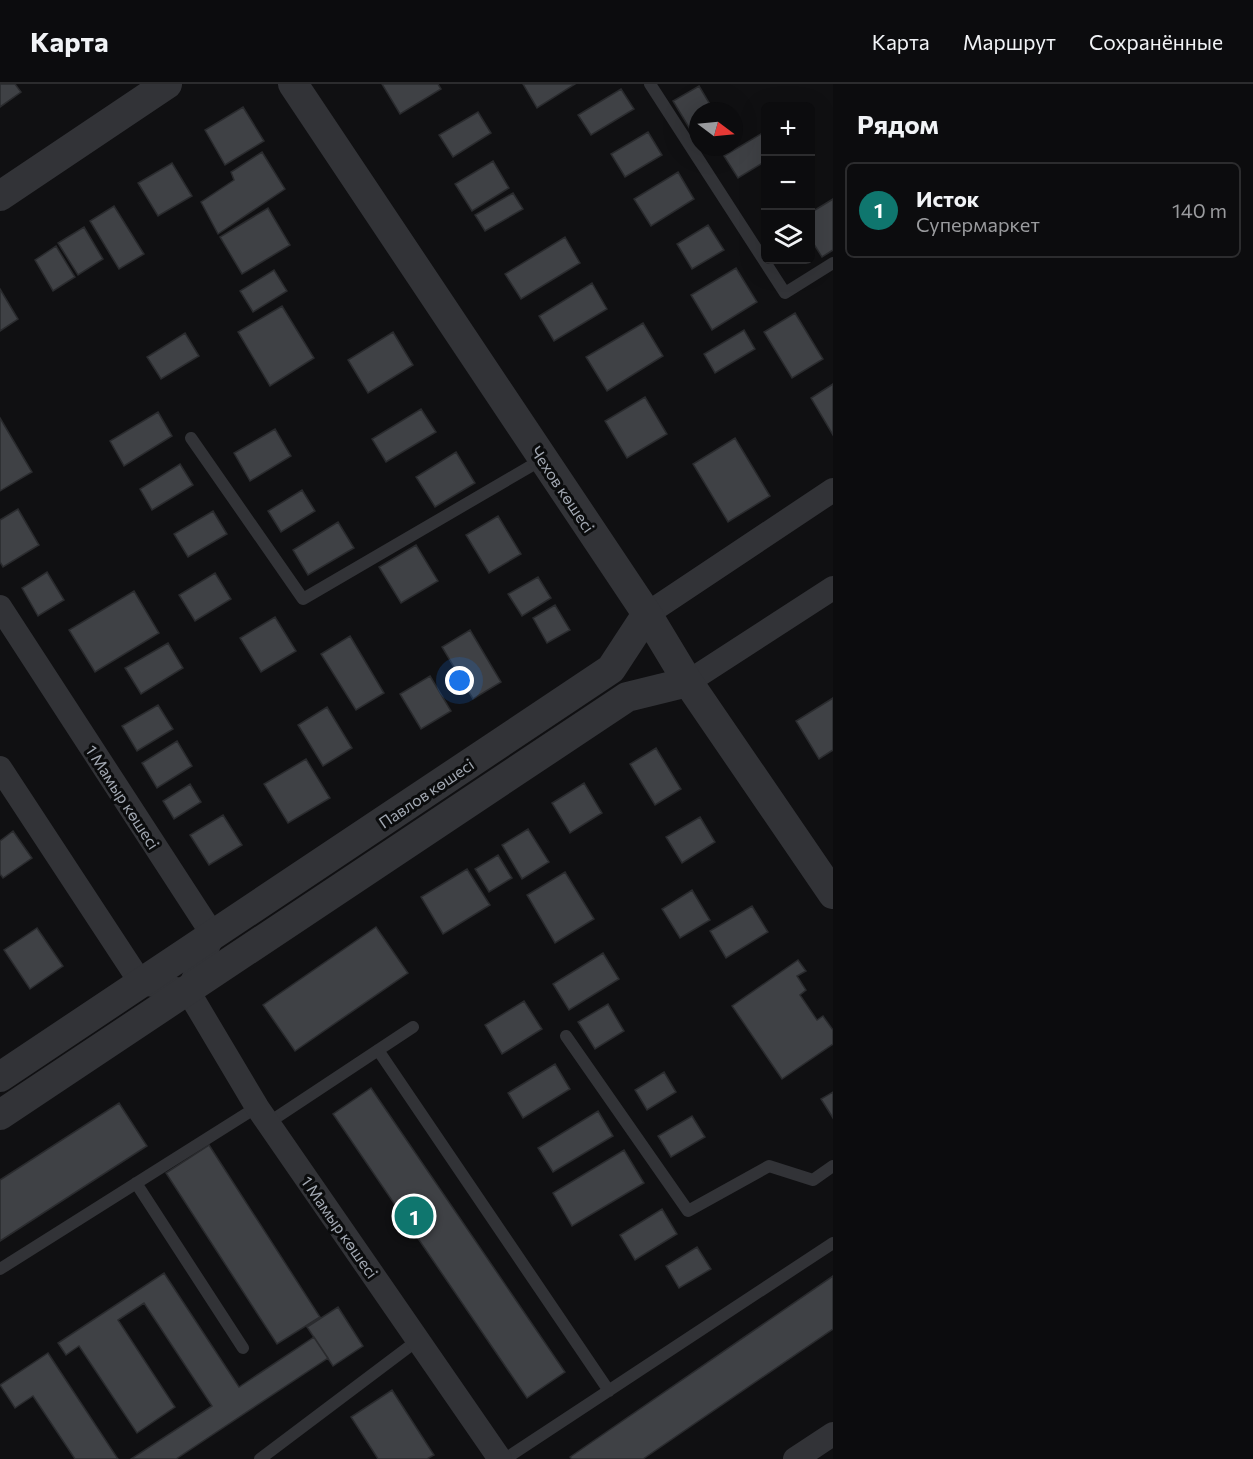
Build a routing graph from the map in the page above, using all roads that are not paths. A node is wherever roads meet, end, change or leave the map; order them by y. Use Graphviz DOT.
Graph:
graph roads {
  1 [pos="167,84"];
  2 [pos="293,84"];
  3 [pos="650,84"];
  4 [pos="0,196"];
  5 [pos="833,263"];
  6 [pos="191,438"];
  7 [pos="543,459"];
  8 [pos="833,490"];
  9 [pos="833,588"];
  10 [pos="0,607"];
  11 [pos="647,614"];
  12 [pos="688,682"];
  13 [pos="0,768"];
  14 [pos="833,894"];
  15 [pos="213,935"];
  16 [pos="141,983"];
  17 [pos="188,991"];
  18 [pos="413,1027"];
  19 [pos="566,1036"];
  20 [pos="378,1050"];
  21 [pos="0,1077"];
  22 [pos="0,1115"];
  23 [pos="263,1115"];
  24 [pos="833,1166"];
  25 [pos="136,1183"];
  26 [pos="833,1243"];
  27 [pos="0,1269"];
  28 [pos="418,1340"];
  29 [pos="243,1348"];
  30 [pos="609,1391"];
  31 [pos="833,1434"];
  32 [pos="261,1459"];
  33 [pos="500,1459"];
  34 [pos="506,1459"];
  35 [pos="795,1459"];
  1 -- 4 [label="street"];
  2 -- 7 [label="street, Чехов көшесі"];
  3 -- 5 [label="lane"];
  6 -- 7 [label="lane"];
  7 -- 11 [label="street, Чехов көшесі"];
  8 -- 11 [label="street, Павлов көшесі"];
  9 -- 12 [label="street, Павлов көшесі"];
  10 -- 15 [label="street, 1 Мамыр көшесі"];
  11 -- 12 [label="street, Чехов көшесі"];
  11 -- 15 [label="street, Павлов көшесі"];
  12 -- 14 [label="street, Чехов көшесі"];
  12 -- 17 [label="street, Павлов көшесі"];
  13 -- 16 [label="street"];
  15 -- 16 [label="street, Павлов көшесі"];
  15 -- 17 [label="street"];
  16 -- 17 [label="street"];
  16 -- 21 [label="street, Павлов көшесі"];
  17 -- 22 [label="street, Павлов көшесі"];
  17 -- 23 [label="street, 1 Мамыр көшесі"];
  18 -- 20 [label="lane"];
  19 -- 24 [label="lane"];
  20 -- 23 [label="lane"];
  20 -- 30 [label="lane"];
  23 -- 25 [label="lane"];
  23 -- 28 [label="street, 1 Мамыр көшесі"];
  25 -- 27 [label="lane"];
  25 -- 29 [label="lane"];
  26 -- 30 [label="lane"];
  28 -- 32 [label="lane"];
  28 -- 33 [label="street, 1 Мамыр көшесі"];
  30 -- 34 [label="lane"];
  31 -- 35 [label="street"];
}
